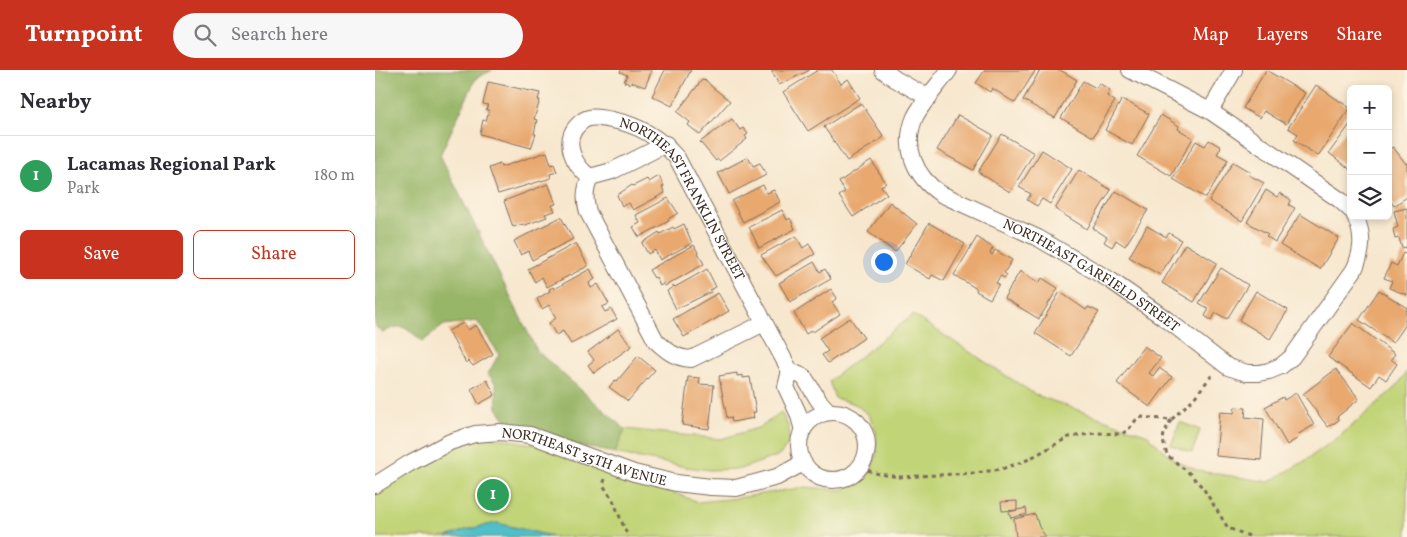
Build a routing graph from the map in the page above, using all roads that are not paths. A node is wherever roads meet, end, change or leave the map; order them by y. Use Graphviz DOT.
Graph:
graph roads {
  1 [pos="883,70"];
  2 [pos="949,70"];
  3 [pos="1130,70"];
  4 [pos="1234,70"];
  5 [pos="929,98"];
  6 [pos="1210,111"];
  7 [pos="665,144"];
  8 [pos="590,177"];
  9 [pos="1347,206"];
  10 [pos="1357,223"];
  11 [pos="764,323"];
  12 [pos="790,371"];
  13 [pos="829,412"];
  14 [pos="803,430"];
  15 [pos="803,463"];
  16 [pos="375,485"];
  1 -- 5 [label="street"];
  2 -- 5 [label="street"];
  3 -- 6 [label="street"];
  4 -- 6 [label="street"];
  5 -- 10 [label="street, NORTHEAST GARFIELD STREET"];
  6 -- 9 [label="street"];
  7 -- 8 [label="street"];
  7 -- 8 [label="street, NORTHEAST FRANKLIN STREET"];
  7 -- 11 [label="street, NORTHEAST FRANKLIN STREET"];
  8 -- 11 [label="street"];
  11 -- 12 [label="street, NORTHEAST FRANKLIN STREET"];
  12 -- 13 [label="street, NORTHEAST FRANKLIN STREET"];
  12 -- 14 [label="street, NORTHEAST FRANKLIN STREET"];
  13 -- 14 [label="street"];
  13 -- 15 [label="street"];
  14 -- 15 [label="street"];
  15 -- 16 [label="street, NORTHEAST 35TH AVENUE"];
}
